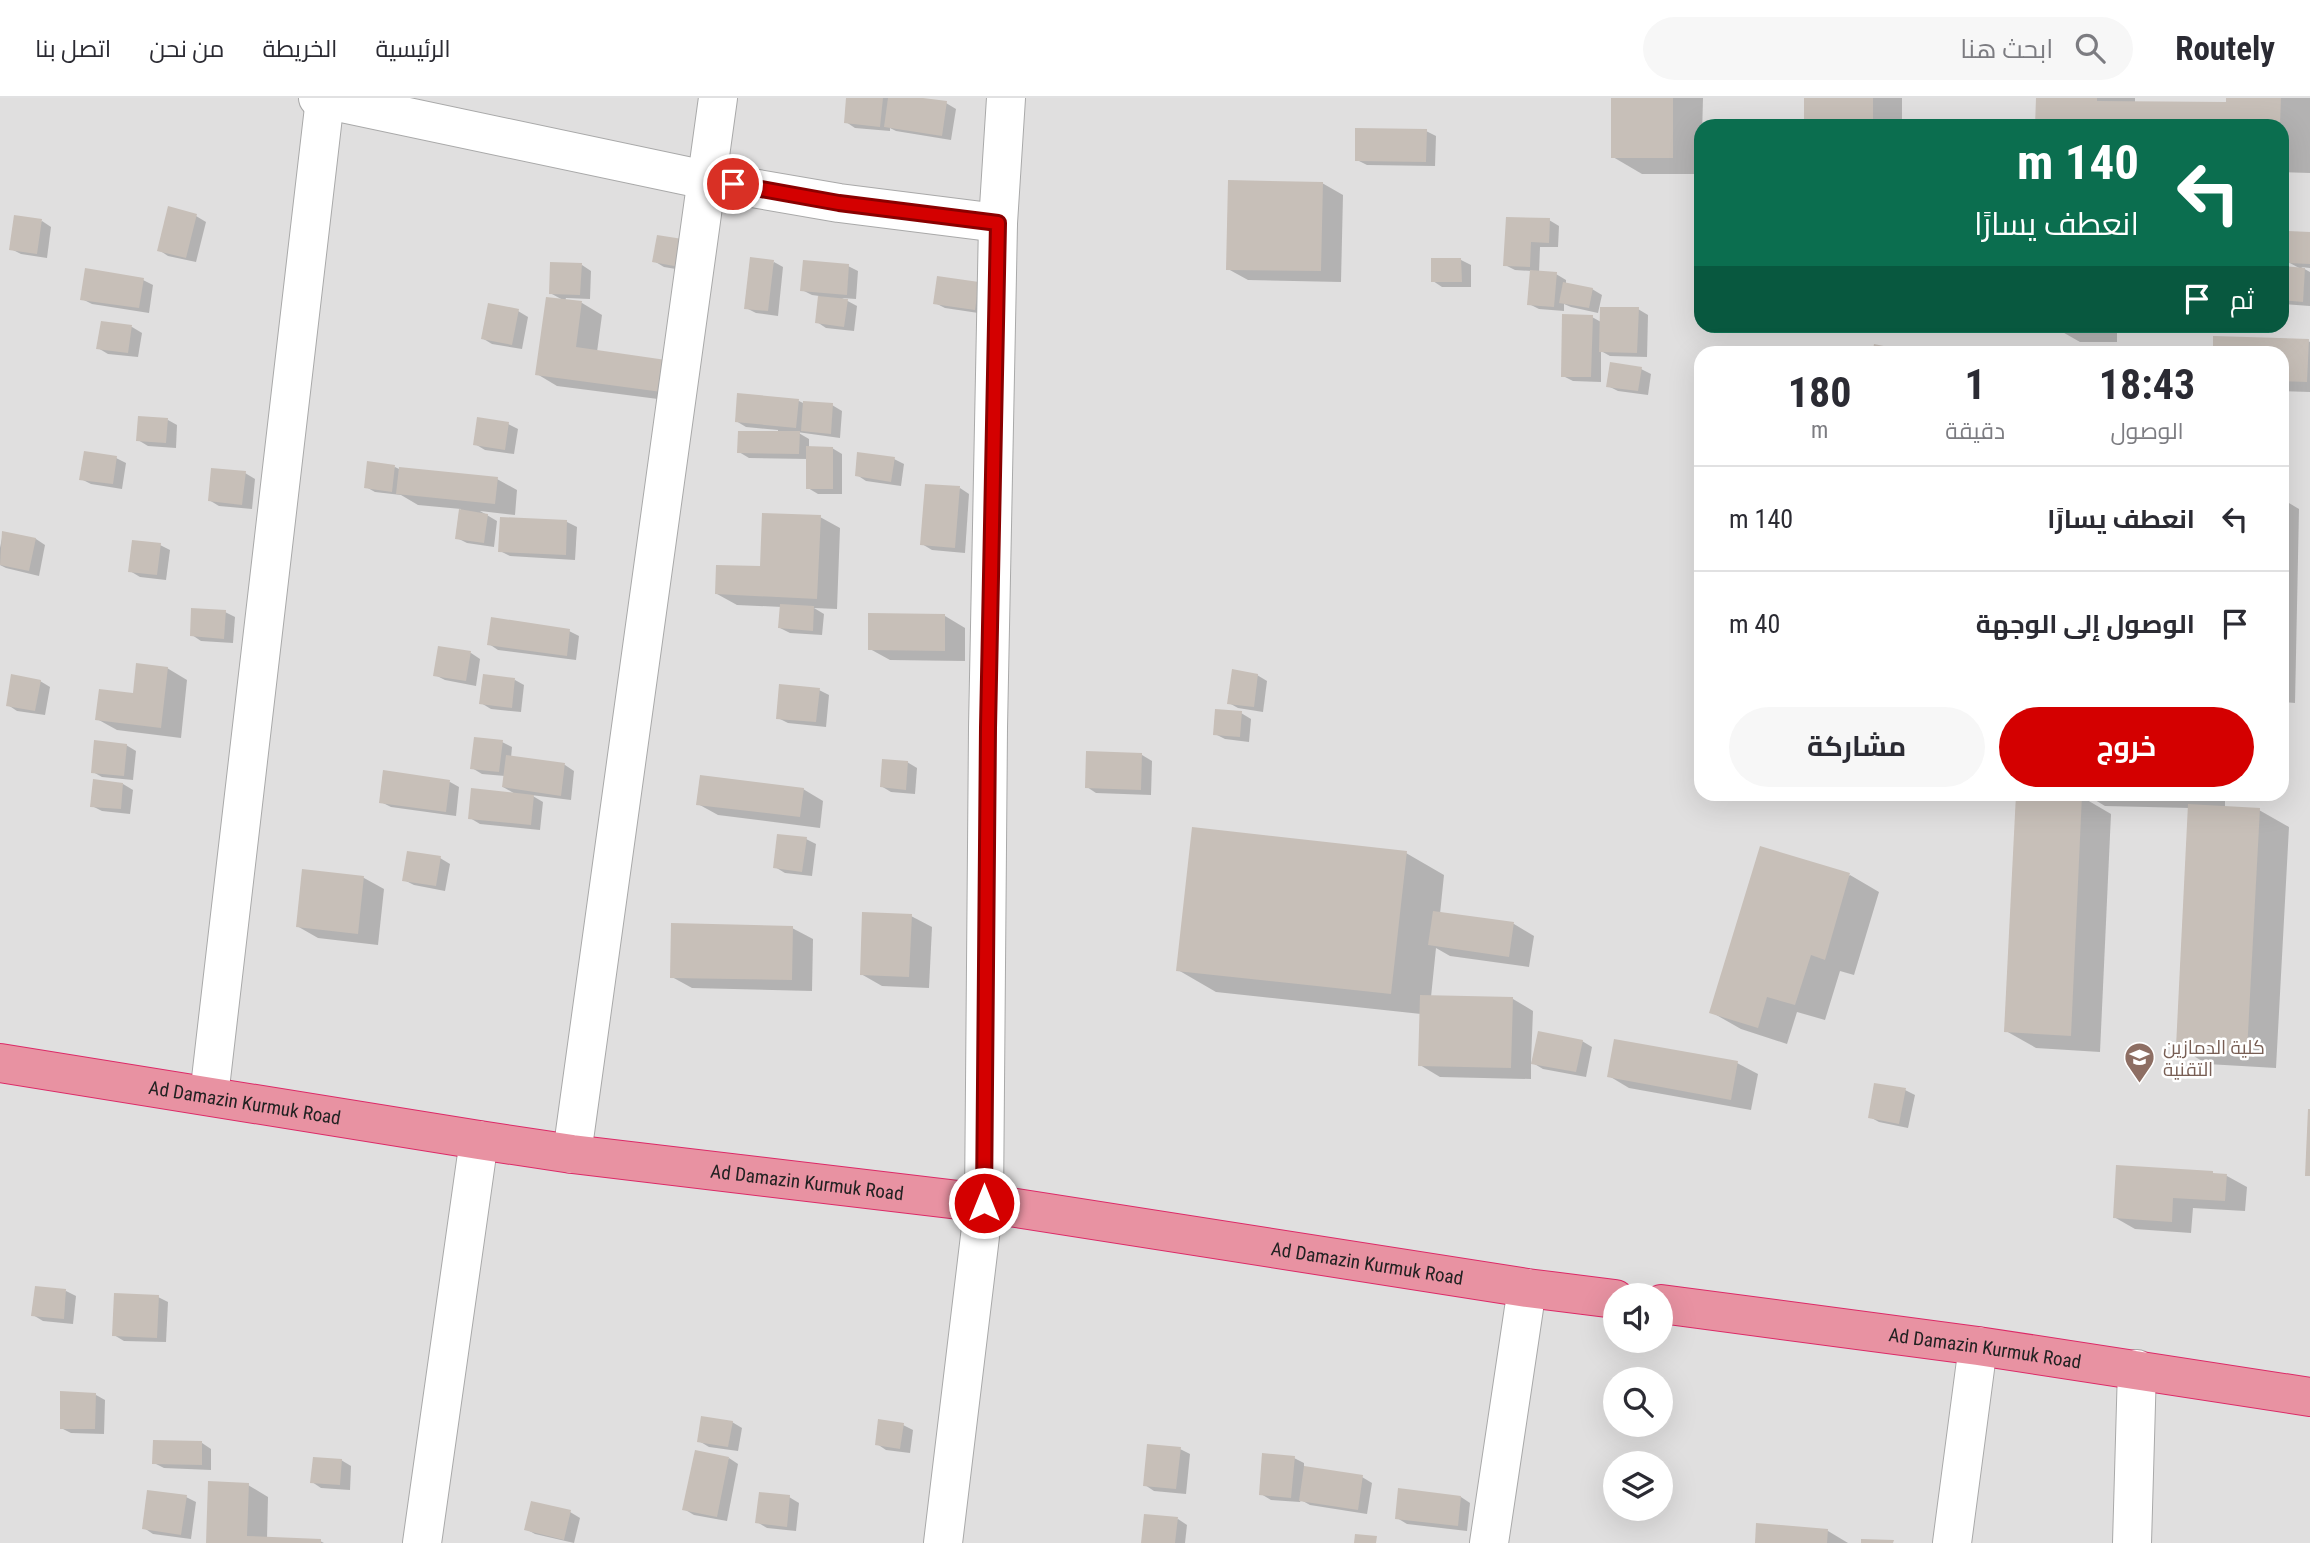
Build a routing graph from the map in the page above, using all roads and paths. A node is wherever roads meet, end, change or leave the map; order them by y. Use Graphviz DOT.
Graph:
graph roads {
  1 [pos="718,98"];
  2 [pos="1006,98"];
  3 [pos="322,99"];
  4 [pos="706,180"];
  5 [pos="998,223"];
  6 [pos="0,1063"];
  7 [pos="209,1096"];
  8 [pos="479,1140"];
  9 [pos="572,1154"];
  10 [pos="984,1203"];
  11 [pos="1527,1289"];
  12 [pos="1603,1298"];
  13 [pos="1673,1306"];
  14 [pos="1978,1346"];
  15 [pos="2137,1369"];
  16 [pos="2310,1397"];
  17 [pos="422,1543"];
  18 [pos="943,1543"];
  19 [pos="1489,1543"];
  20 [pos="1952,1543"];
  21 [pos="2132,1543"];
  1 -- 4 [label="street"];
  2 -- 5 [label="street"];
  3 -- 4 [label="street"];
  3 -- 7 [label="street"];
  4 -- 5 [label="street"];
  4 -- 9 [label="street"];
  5 -- 10 [label="street"];
  6 -- 7 [label="highway, Ad Damazin Kurmuk Road"];
  7 -- 8 [label="highway, Ad Damazin Kurmuk Road"];
  8 -- 9 [label="highway, Ad Damazin Kurmuk Road"];
  8 -- 17 [label="street"];
  9 -- 10 [label="highway, Ad Damazin Kurmuk Road"];
  10 -- 11 [label="highway, Ad Damazin Kurmuk Road"];
  10 -- 18 [label="street"];
  11 -- 12 [label="highway, Ad Damazin Kurmuk Road"];
  11 -- 19 [label="street"];
  13 -- 14 [label="highway, Ad Damazin Kurmuk Road"];
  14 -- 15 [label="highway, Ad Damazin Kurmuk Road"];
  14 -- 20 [label="street"];
  15 -- 16 [label="highway, Ad Damazin Kurmuk Road"];
  15 -- 21 [label="street"];
}
